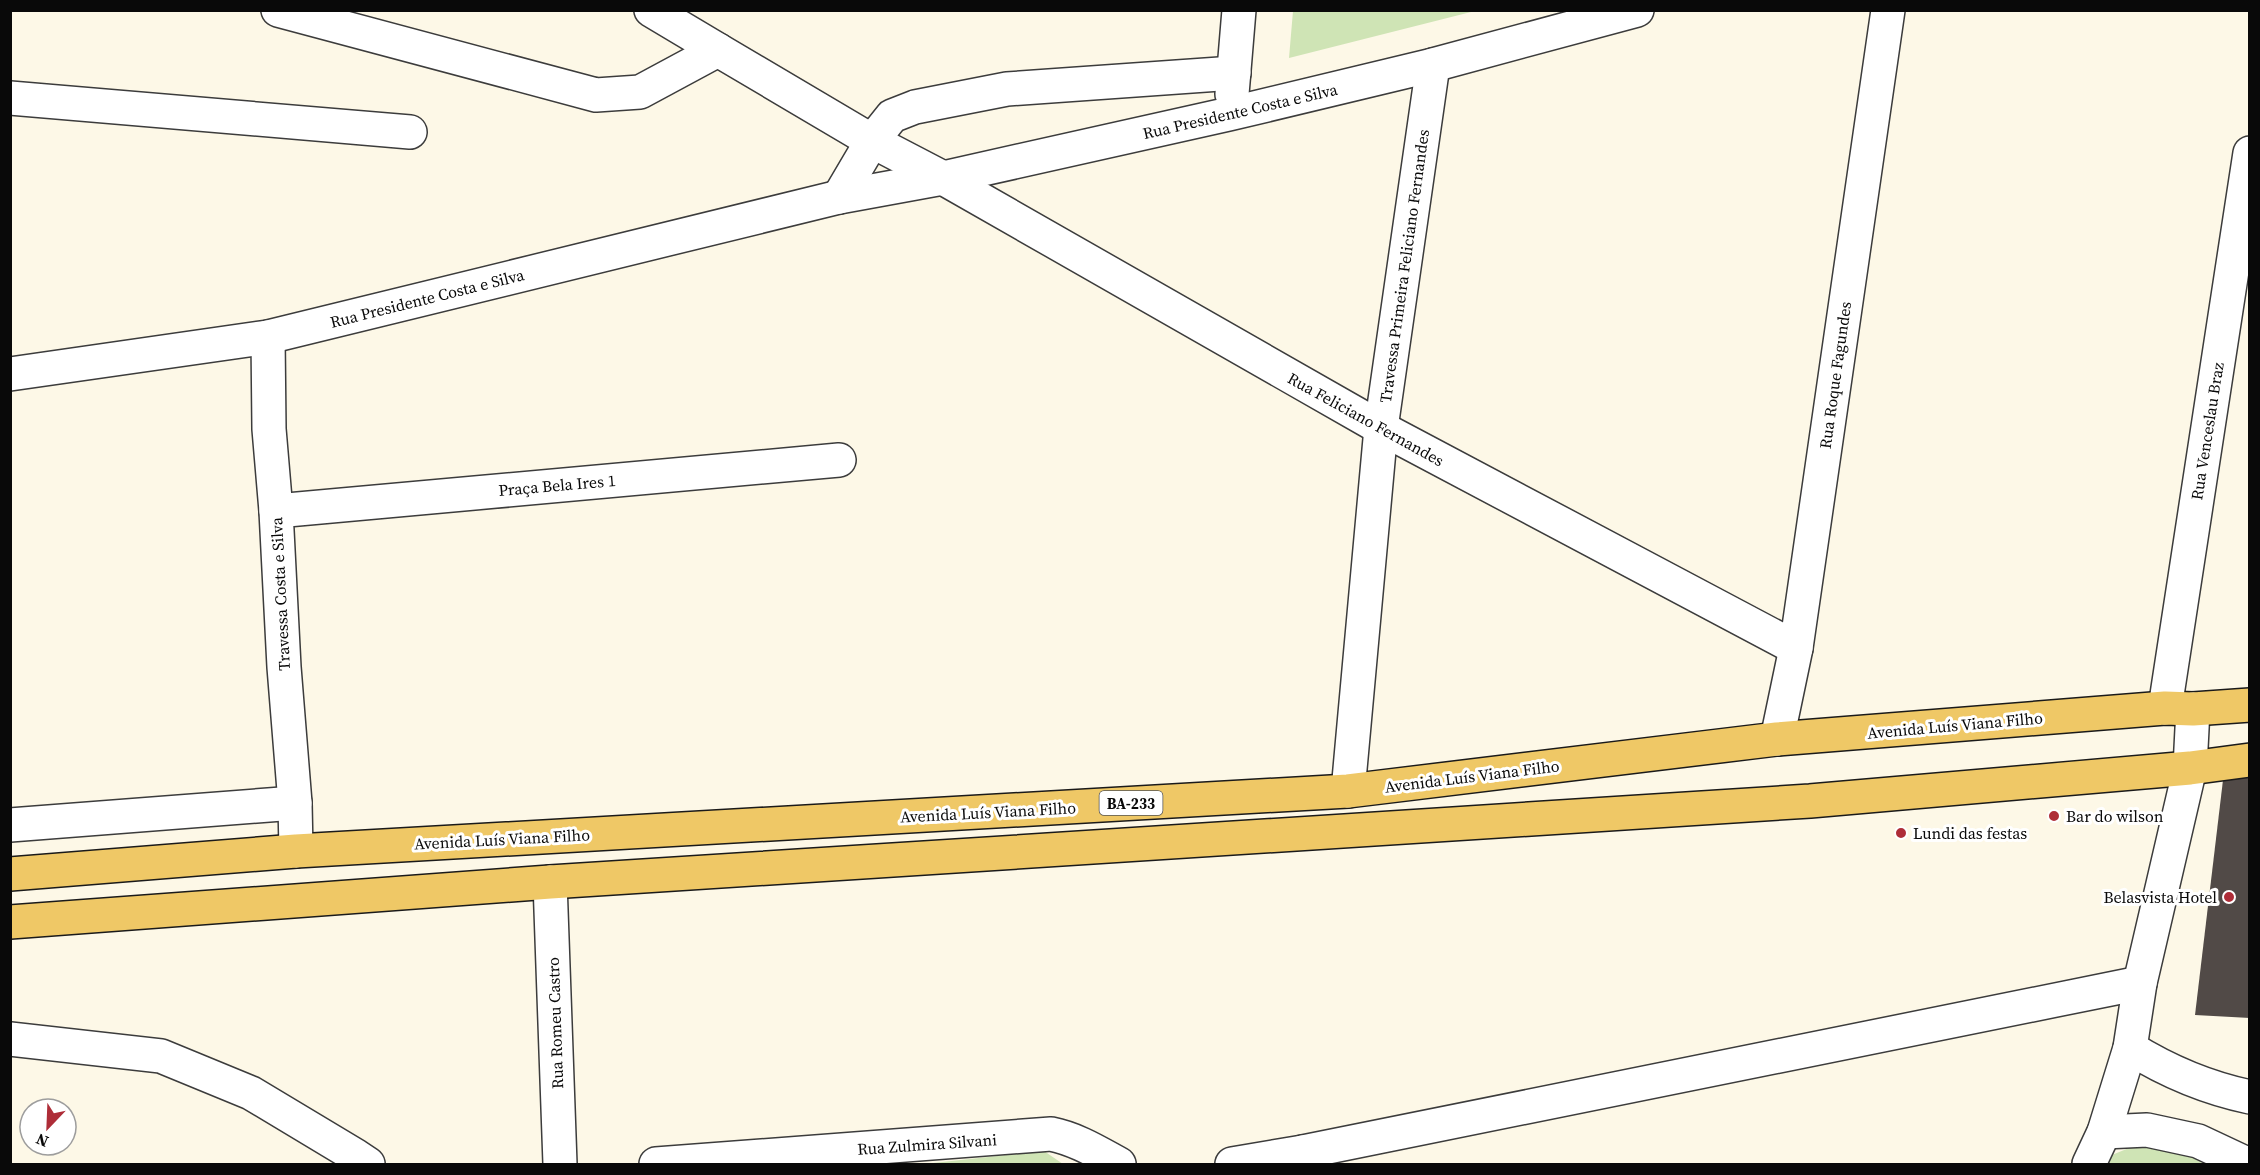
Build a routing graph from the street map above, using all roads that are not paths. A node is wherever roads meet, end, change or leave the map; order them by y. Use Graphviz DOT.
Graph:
graph roads {
  1 [pos="278,10"];
  2 [pos="651,10"];
  3 [pos="1239,10"];
  4 [pos="1637,10"];
  5 [pos="1888,10"];
  6 [pos="718,50"];
  7 [pos="1433,65"];
  8 [pos="1234,73"];
  9 [pos="10,98"];
  10 [pos="1229,114"];
  11 [pos="410,132"];
  12 [pos="872,141"];
  13 [pos="2250,153"];
  14 [pos="943,178"];
  15 [pos="839,197"];
  16 [pos="268,337"];
  17 [pos="10,374"];
  18 [pos="1381,428"];
  19 [pos="839,460"];
  20 [pos="276,511"];
  21 [pos="1796,648"];
  22 [pos="2250,705"];
  23 [pos="2179,709"];
  24 [pos="1777,739"];
  25 [pos="2250,760"];
  26 [pos="2190,768"];
  27 [pos="1348,791"];
  28 [pos="295,803"];
  29 [pos="10,825"];
  30 [pos="296,851"];
  31 [pos="10,874"];
  32 [pos="550,882"];
  33 [pos="10,922"];
  34 [pos="2140,983"];
  35 [pos="10,1039"];
  36 [pos="2130,1048"];
  37 [pos="2250,1097"];
  38 [pos="2104,1132"];
  39 [pos="1303,1158"];
  40 [pos="368,1164"];
  41 [pos="560,1164"];
  42 [pos="656,1164"];
  43 [pos="1119,1164"];
  44 [pos="1232,1164"];
  45 [pos="2090,1164"];
  46 [pos="2247,1164"];
  1 -- 6 [label="street"];
  2 -- 6 [label="street"];
  3 -- 8 [label="street"];
  4 -- 7 [label="street, Rua Presidente Costa e Silva"];
  5 -- 21 [label="street, Rua Roque Fagundes"];
  6 -- 12 [label="street, Rua Feliciano Fernandes"];
  7 -- 10 [label="street, Rua Presidente Costa e Silva"];
  7 -- 18 [label="street, Travessa Primeira Feliciano Fernandes"];
  8 -- 10 [label="street"];
  8 -- 12 [label="street"];
  9 -- 11 [label="street"];
  10 -- 14 [label="street, Rua Presidente Costa e Silva"];
  12 -- 14 [label="street, Rua Feliciano Fernandes"];
  12 -- 15 [label="street"];
  13 -- 23 [label="street, Rua Venceslau Braz"];
  14 -- 15 [label="street, Rua Presidente Costa e Silva"];
  14 -- 18 [label="street, Rua Feliciano Fernandes"];
  15 -- 16 [label="street, Rua Presidente Costa e Silva"];
  16 -- 17 [label="street, Rua Presidente Costa e Silva"];
  16 -- 20 [label="street, Travessa Costa e Silva"];
  18 -- 21 [label="street, Rua Feliciano Fernandes"];
  18 -- 27 [label="street, Travessa Primeira Feliciano Fernandes"];
  19 -- 20 [label="street, Praça Bela Ires 1"];
  20 -- 28 [label="street, Travessa Costa e Silva"];
  21 -- 24 [label="street, Rua Roque Fagundes"];
  22 -- 23 [label="main road, Avenida Luís Viana Filho / BA-233"];
  23 -- 24 [label="main road, Avenida Luís Viana Filho / BA-233"];
  23 -- 26 [label="street, Rua Venceslau Braz"];
  24 -- 27 [label="main road, Avenida Luís Viana Filho / BA-233"];
  25 -- 26 [label="main road"];
  26 -- 32 [label="main road"];
  26 -- 34 [label="street, Rua Venceslau Braz"];
  27 -- 30 [label="main road, Avenida Luís Viana Filho / BA-233"];
  28 -- 29 [label="street"];
  28 -- 30 [label="street, Travessa Costa e Silva"];
  30 -- 31 [label="main road, Avenida Luís Viana Filho / BA-233"];
  32 -- 33 [label="main road"];
  32 -- 41 [label="street, Rua Romeu Castro"];
  34 -- 36 [label="street, Rua Venceslau Braz"];
  34 -- 39 [label="street"];
  35 -- 40 [label="street"];
  36 -- 37 [label="street"];
  36 -- 38 [label="street, Rua Venceslau Braz"];
  38 -- 45 [label="street, Rua Venceslau Braz"];
  38 -- 46 [label="street"];
  39 -- 44 [label="street"];
  42 -- 43 [label="street, Rua Zulmira Silvani"];
}
